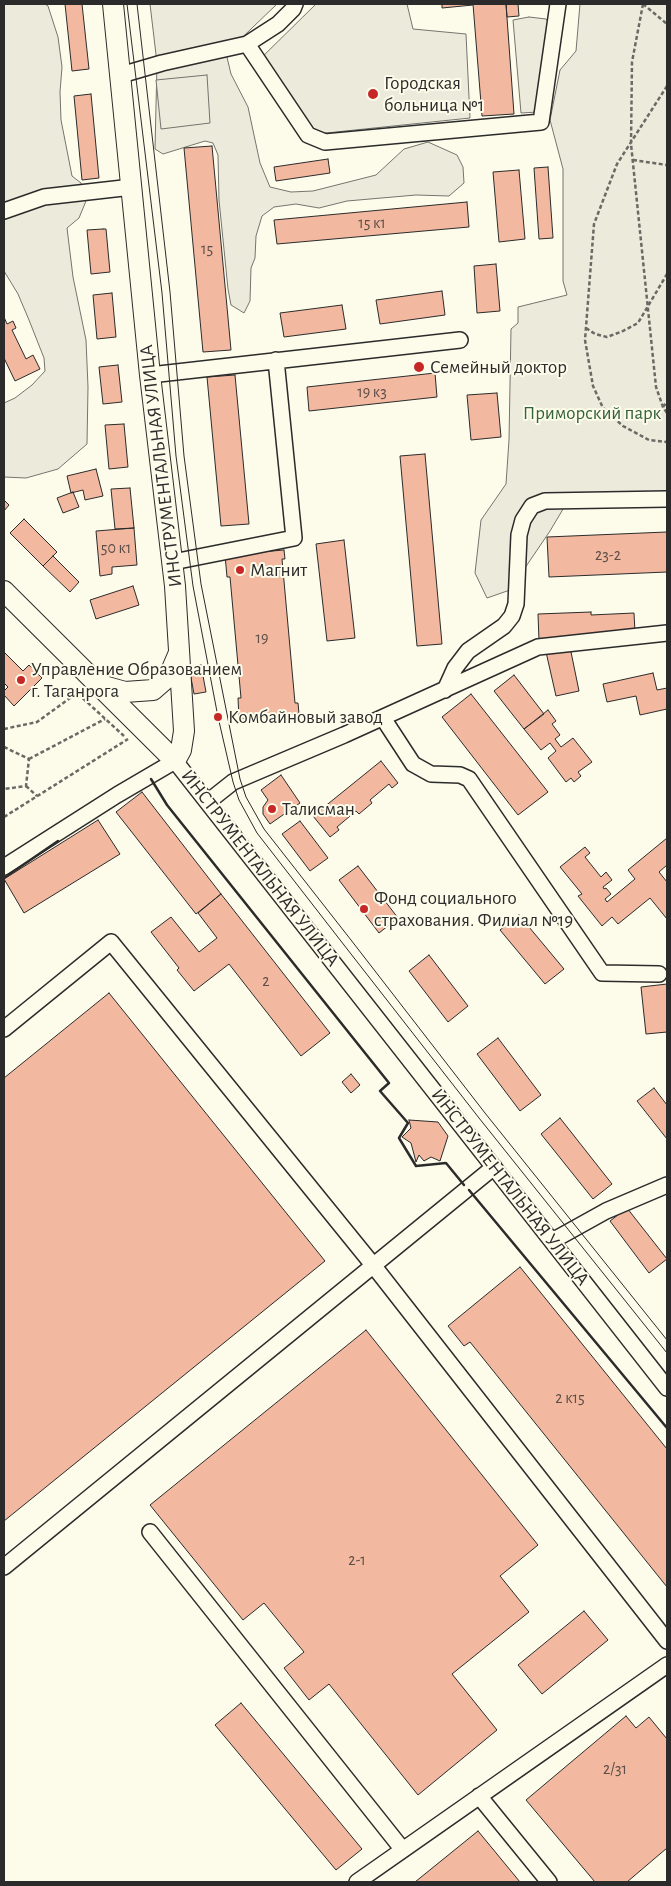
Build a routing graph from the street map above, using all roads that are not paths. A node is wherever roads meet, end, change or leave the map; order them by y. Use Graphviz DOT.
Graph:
graph roads {
  1 [pos="113,4"];
  2 [pos="295,4"];
  3 [pos="554,5"];
  4 [pos="248,44"];
  5 [pos="121,75"];
  6 [pos="132,187"];
  7 [pos="4,211"];
  8 [pos="460,340"];
  9 [pos="276,360"];
  10 [pos="150,375"];
  11 [pos="667,499"];
  12 [pos="173,562"];
  13 [pos="4,590"];
  14 [pos="667,634"];
  15 [pos="179,652"];
  16 [pos="98,685"];
  17 [pos="445,690"];
  18 [pos="382,718"];
  19 [pos="175,761"];
  20 [pos="209,801"];
  21 [pos="4,867"];
  22 [pos="659,974"];
  23 [pos="4,1029"];
  24 [pos="494,1166"];
  25 [pos="667,1184"];
  26 [pos="552,1241"];
  27 [pos="373,1265"];
  28 [pos="667,1388"];
  29 [pos="150,1532"];
  30 [pos="4,1567"];
  31 [pos="667,1640"];
  32 [pos="667,1664"];
  33 [pos="479,1796"];
  34 [pos="403,1850"];
  35 [pos="357,1882"];
  36 [pos="549,1882"];
  1 -- 5 [label="main road, ИНСТРУМЕНТАЛЬНАЯ УЛИЦА"];
  2 -- 4 [label="street"];
  3 -- 4 [label="street"];
  4 -- 5 [label="street"];
  5 -- 6 [label="main road, ИНСТРУМЕНТАЛЬНАЯ УЛИЦА"];
  6 -- 7 [label="street"];
  6 -- 10 [label="main road, ИНСТРУМЕНТАЛЬНАЯ УЛИЦА"];
  8 -- 9 [label="street"];
  9 -- 10 [label="street"];
  9 -- 12 [label="street"];
  10 -- 12 [label="main road, ИНСТРУМЕНТАЛЬНАЯ УЛИЦА"];
  11 -- 17 [label="street"];
  12 -- 15 [label="main road, ИНСТРУМЕНТАЛЬНАЯ УЛИЦА"];
  13 -- 16 [label="main road"];
  14 -- 17 [label="street"];
  15 -- 16 [label="main road"];
  15 -- 19 [label="main road, ИНСТРУМЕНТАЛЬНАЯ УЛИЦА"];
  16 -- 19 [label="main road"];
  17 -- 18 [label="street"];
  18 -- 20 [label="street"];
  18 -- 22 [label="street"];
  19 -- 20 [label="street, ИНСТРУМЕНТАЛЬНАЯ УЛИЦА"];
  19 -- 21 [label="street"];
  20 -- 24 [label="street, ИНСТРУМЕНТАЛЬНАЯ УЛИЦА"];
  23 -- 27 [label="street"];
  24 -- 26 [label="street, ИНСТРУМЕНТАЛЬНАЯ УЛИЦА"];
  24 -- 27 [label="street"];
  25 -- 26 [label="street"];
  26 -- 28 [label="street, ИНСТРУМЕНТАЛЬНАЯ УЛИЦА"];
  27 -- 30 [label="street"];
  27 -- 31 [label="street"];
  29 -- 34 [label="street"];
  32 -- 33 [label="street"];
  33 -- 34 [label="street"];
  33 -- 36 [label="street"];
  34 -- 35 [label="street"];
}
